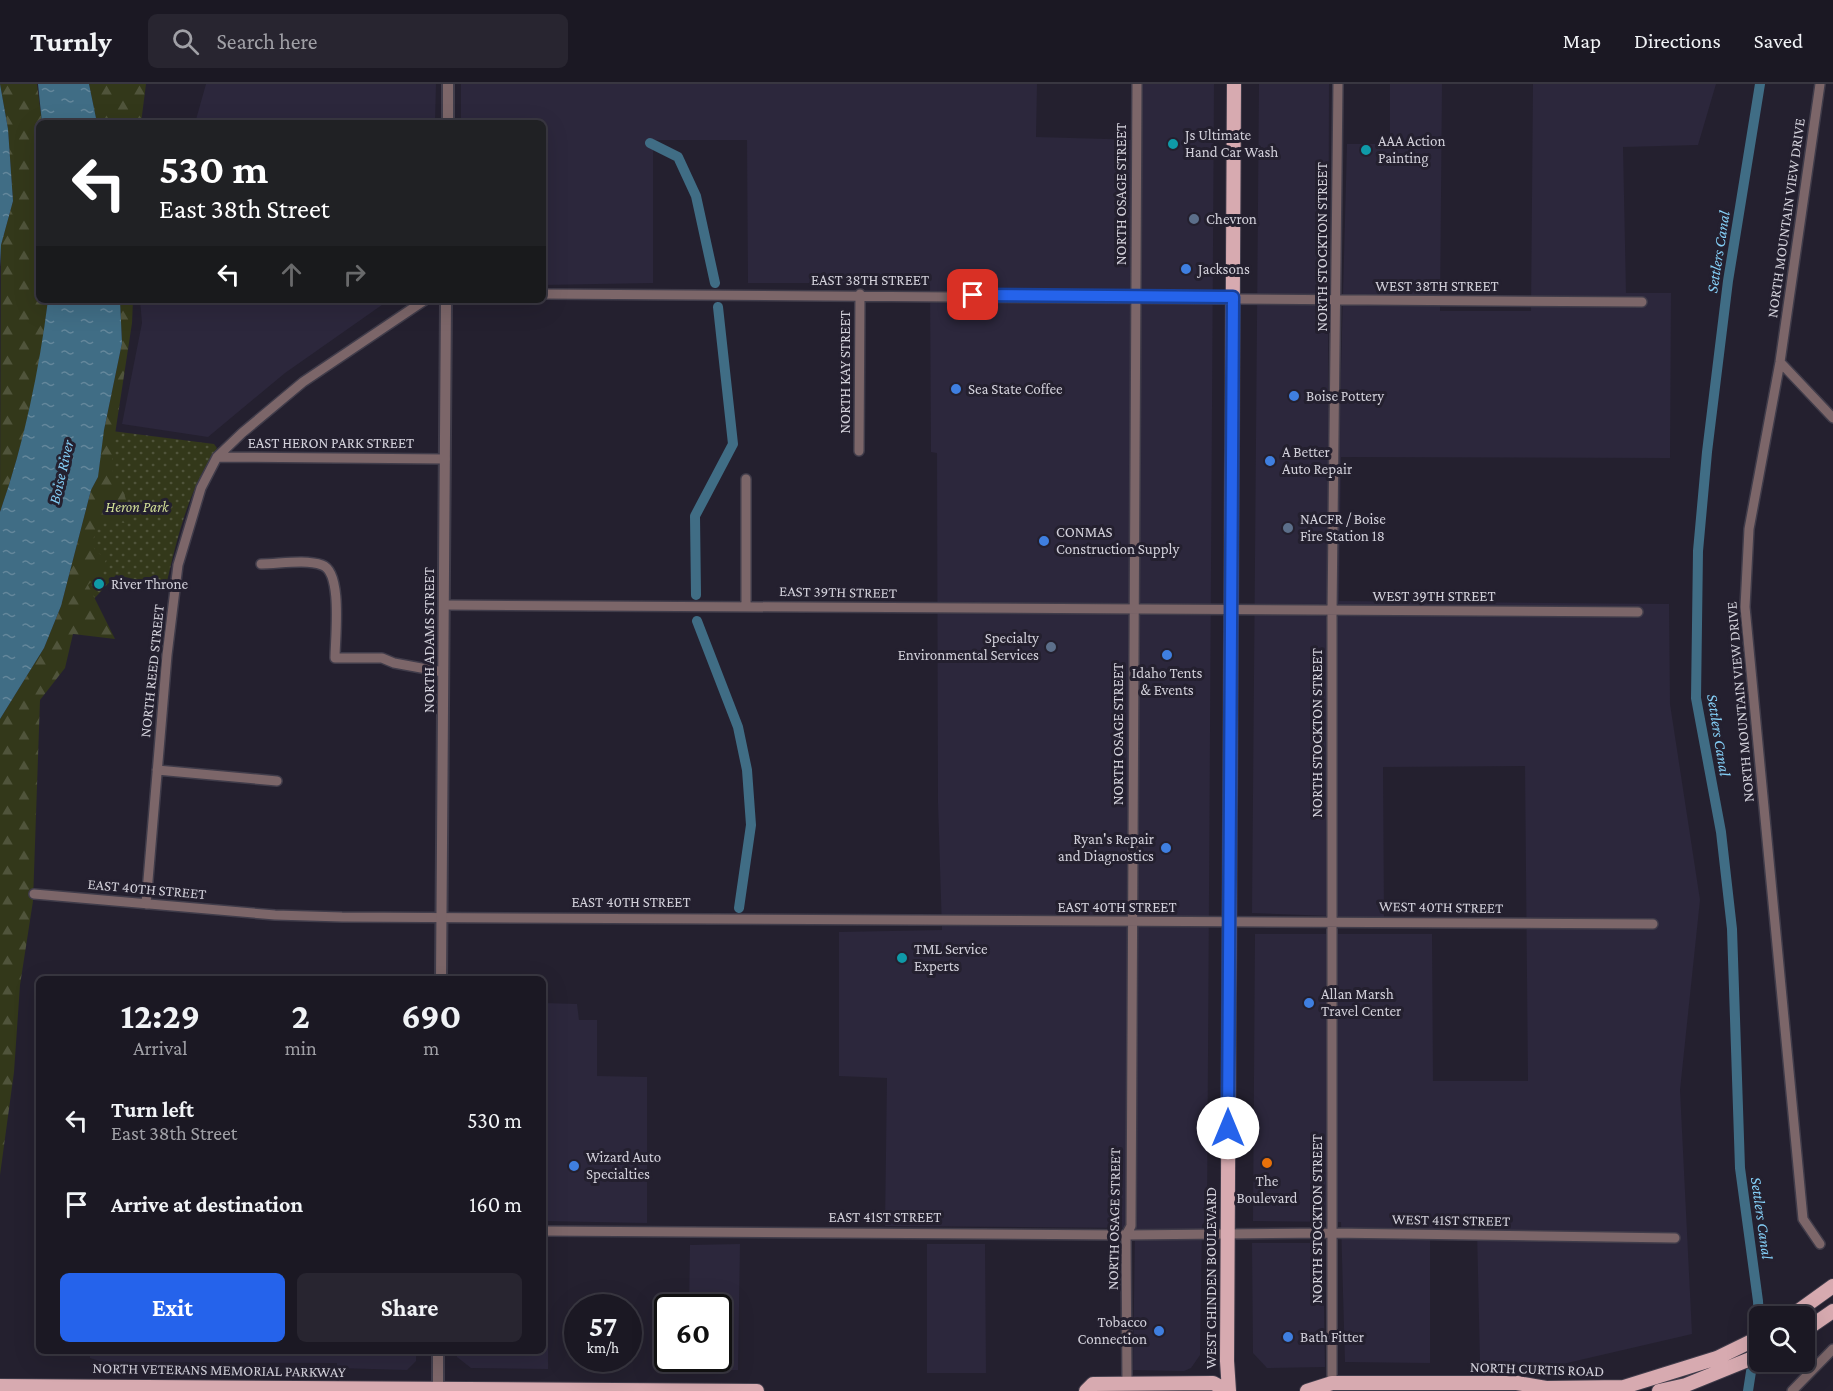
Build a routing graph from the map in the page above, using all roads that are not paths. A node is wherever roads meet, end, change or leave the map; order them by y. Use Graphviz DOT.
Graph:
graph roads {
  1 [pos="448,84"];
  2 [pos="1137,84"];
  3 [pos="1234,84"];
  4 [pos="1338,84"];
  5 [pos="1820,84"];
  6 [pos="448,120"];
  7 [pos="546,294"];
  8 [pos="860,294"];
  9 [pos="1136,296"];
  10 [pos="1233,297"];
  11 [pos="1337,300"];
  12 [pos="1642,302"];
  13 [pos="421,303"];
  14 [pos="446,303"];
  15 [pos="1780,362"];
  16 [pos="1833,418"];
  17 [pos="859,451"];
  18 [pos="217,457"];
  19 [pos="445,459"];
  20 [pos="746,479"];
  21 [pos="261,564"];
  22 [pos="444,605"];
  23 [pos="746,606"];
  24 [pos="1231,609"];
  25 [pos="1134,610"];
  26 [pos="1332,611"];
  27 [pos="1638,612"];
  28 [pos="444,672"];
  29 [pos="157,770"];
  30 [pos="277,781"];
  31 [pos="34,894"];
  32 [pos="146,904"];
  33 [pos="442,917"];
  34 [pos="1332,921"];
  35 [pos="1132,922"];
  36 [pos="1229,922"];
  37 [pos="1653,924"];
  38 [pos="441,976"];
  39 [pos="546,1230"];
  40 [pos="1331,1233"];
  41 [pos="1227,1234"];
  42 [pos="1126,1235"];
  43 [pos="1675,1238"];
  44 [pos="1820,1244"];
  45 [pos="1833,1286"];
  46 [pos="1805,1306"];
  47 [pos="1833,1311"];
  48 [pos="1815,1323"];
  49 [pos="1749,1342"];
  50 [pos="1833,1349"];
  51 [pos="438,1354"];
  52 [pos="1749,1360"];
  53 [pos="1127,1383"];
  54 [pos="1332,1383"];
  55 [pos="0,1386"];
  56 [pos="438,1390"];
  57 [pos="756,1391"];
  58 [pos="1086,1391"];
  59 [pos="1228,1391"];
  60 [pos="1307,1391"];
  61 [pos="1659,1391"];
  62 [pos="1792,1391"];
  1 -- 6 [label="street"];
  2 -- 9 [label="street, NORTH OSAGE STREET"];
  3 -- 10 [label="main road, WEST CHINDEN BOULEVARD"];
  4 -- 11 [label="street, NORTH STOCKTON STREET"];
  5 -- 15 [label="street, NORTH MOUNTAIN VIEW DRIVE"];
  7 -- 8 [label="street, EAST 38TH STREET"];
  8 -- 9 [label="street, EAST 38TH STREET"];
  8 -- 17 [label="street, NORTH KAY STREET"];
  9 -- 10 [label="street, EAST 38TH STREET"];
  9 -- 25 [label="street, NORTH OSAGE STREET"];
  10 -- 11 [label="street, WEST 38TH STREET"];
  10 -- 24 [label="main road, WEST CHINDEN BOULEVARD"];
  11 -- 12 [label="street, WEST 38TH STREET"];
  11 -- 26 [label="street, NORTH STOCKTON STREET"];
  13 -- 18 [label="street, NORTH REED STREET"];
  14 -- 19 [label="street, NORTH ADAMS STREET"];
  15 -- 16 [label="street"];
  15 -- 44 [label="street, NORTH MOUNTAIN VIEW DRIVE"];
  18 -- 19 [label="street, EAST HERON PARK STREET"];
  18 -- 29 [label="street, NORTH REED STREET"];
  19 -- 22 [label="street, NORTH ADAMS STREET"];
  20 -- 23 [label="street"];
  21 -- 28 [label="street"];
  22 -- 23 [label="street, EAST 39TH STREET"];
  22 -- 28 [label="street, NORTH ADAMS STREET"];
  23 -- 25 [label="street, EAST 39TH STREET"];
  24 -- 25 [label="street, EAST 39TH STREET"];
  24 -- 26 [label="street, WEST 39TH STREET"];
  24 -- 36 [label="main road, WEST CHINDEN BOULEVARD"];
  25 -- 35 [label="street, NORTH OSAGE STREET"];
  26 -- 27 [label="street, WEST 39TH STREET"];
  26 -- 34 [label="street, NORTH STOCKTON STREET"];
  28 -- 33 [label="street, NORTH ADAMS STREET"];
  29 -- 30 [label="street"];
  29 -- 32 [label="street, NORTH REED STREET"];
  31 -- 32 [label="street, EAST 40TH STREET"];
  32 -- 33 [label="street, EAST 40TH STREET"];
  33 -- 35 [label="street, EAST 40TH STREET"];
  33 -- 38 [label="street, NORTH ADAMS STREET"];
  34 -- 36 [label="street, WEST 40TH STREET"];
  34 -- 37 [label="street, WEST 40TH STREET"];
  34 -- 40 [label="street, NORTH STOCKTON STREET"];
  35 -- 36 [label="street, EAST 40TH STREET"];
  35 -- 42 [label="street, NORTH OSAGE STREET"];
  36 -- 41 [label="main road, WEST CHINDEN BOULEVARD"];
  39 -- 42 [label="street, EAST 41ST STREET"];
  40 -- 41 [label="street, WEST 41ST STREET"];
  40 -- 43 [label="street, WEST 41ST STREET"];
  40 -- 54 [label="street, NORTH STOCKTON STREET"];
  41 -- 42 [label="street, EAST 41ST STREET"];
  41 -- 59 [label="main road, WEST CHINDEN BOULEVARD"];
  42 -- 53 [label="street, NORTH OSAGE STREET"];
  45 -- 46 [label="main road"];
  47 -- 48 [label="main road"];
  49 -- 54 [label="main road, NORTH CURTIS ROAD"];
  50 -- 62 [label="street"];
  51 -- 56 [label="street"];
  52 -- 61 [label="main road"];
  53 -- 58 [label="main road"];
  53 -- 59 [label="main road"];
  54 -- 60 [label="main road, NORTH CURTIS ROAD"];
  55 -- 56 [label="main road, NORTH VETERANS MEMORIAL PARKWAY"];
  56 -- 57 [label="main road, NORTH VETERANS MEMORIAL PARKWAY"];
}
